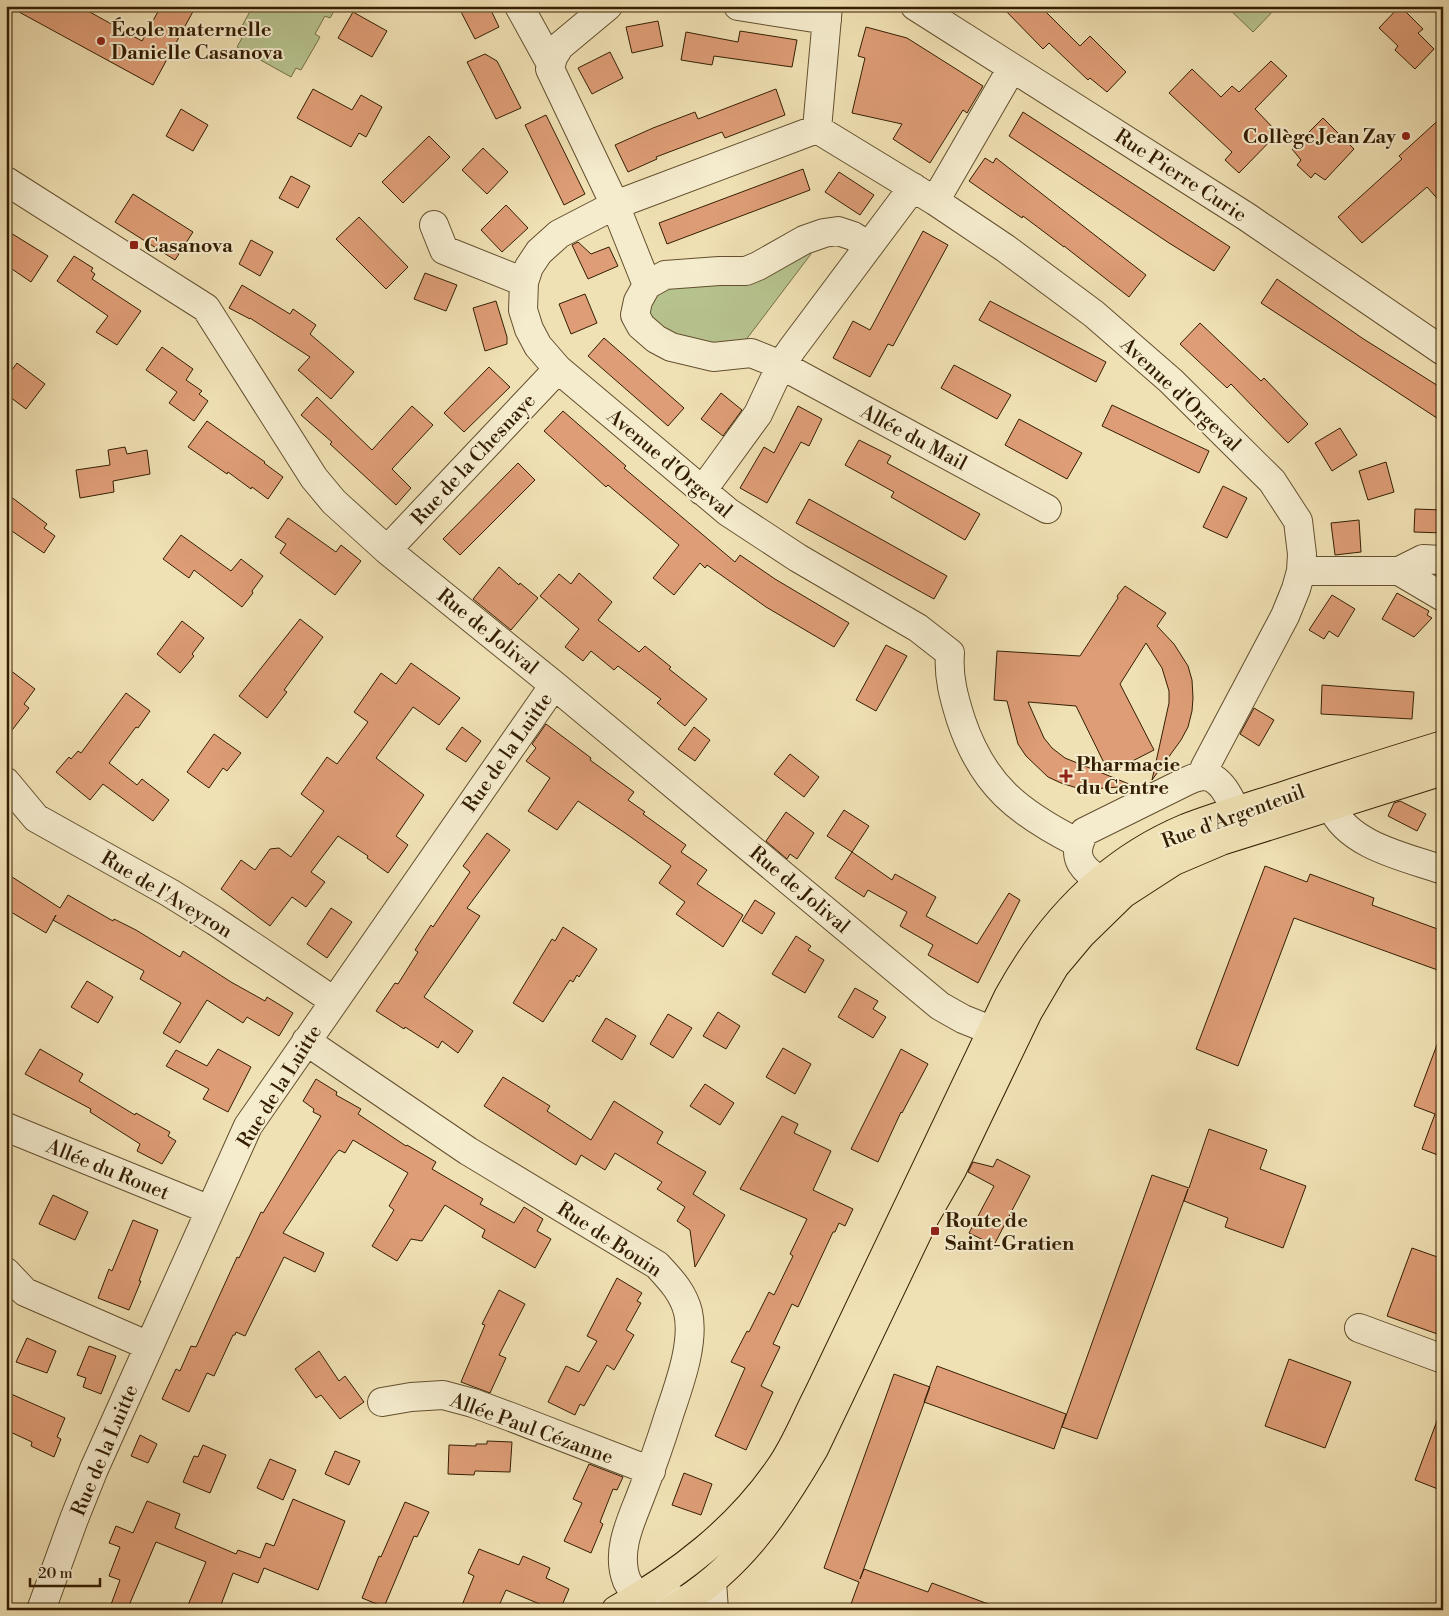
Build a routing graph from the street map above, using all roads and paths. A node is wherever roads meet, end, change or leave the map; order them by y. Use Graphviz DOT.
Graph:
graph roads {
  1 [pos="518,6"];
  2 [pos="738,6"];
  3 [pos="915,6"];
  4 [pos="605,7"];
  5 [pos="827,13"];
  6 [pos="551,64"];
  7 [pos="1012,68"];
  8 [pos="817,129"];
  9 [pos="6,181"];
  10 [pos="924,194"];
  11 [pos="615,205"];
  12 [pos="434,226"];
  13 [pos="868,246"];
  14 [pos="524,282"];
  15 [pos="647,285"];
  16 [pos="1443,351"];
  17 [pos="782,365"];
  18 [pos="558,369"];
  19 [pos="702,491"];
  20 [pos="1047,509"];
  21 [pos="387,550"];
  22 [pos="1443,560"];
  23 [pos="1300,571"];
  24 [pos="1399,571"];
  25 [pos="1443,597"];
  26 [pos="554,685"];
  27 [pos="1443,745"];
  28 [pos="1443,771"];
  29 [pos="1203,776"];
  30 [pos="6,782"];
  31 [pos="1327,795"];
  32 [pos="1240,822"];
  33 [pos="1078,843"];
  34 [pos="1443,870"];
  35 [pos="1101,880"];
  36 [pos="1135,886"];
  37 [pos="334,1001"];
  38 [pos="1004,1035"];
  39 [pos="306,1041"];
  40 [pos="6,1127"];
  41 [pos="210,1210"];
  42 [pos="6,1272"];
  43 [pos="1359,1328"];
  44 [pos="150,1346"];
  45 [pos="1443,1358"];
  46 [pos="382,1402"];
  47 [pos="651,1471"];
  48 [pos="712,1582"];
  49 [pos="630,1605"];
  50 [pos="678,1608"];
  51 [pos="41,1610"];
  52 [pos="714,1610"];
  1 -- 6 [label="street"];
  2 -- 5 [label="street"];
  3 -- 7 [label="street, Rue Pierre Curie"];
  4 -- 6 [label="street"];
  5 -- 8 [label="street"];
  6 -- 11 [label="street"];
  7 -- 10 [label="street"];
  7 -- 16 [label="street, Rue Pierre Curie"];
  8 -- 10 [label="street, Avenue d'Orgeval"];
  8 -- 11 [label="street, Avenue d'Orgeval"];
  9 -- 21 [label="street, Rue de Jolival"];
  10 -- 13 [label="street"];
  10 -- 23 [label="street, Avenue d'Orgeval"];
  11 -- 14 [label="street, Avenue d'Orgeval"];
  11 -- 15 [label="street"];
  12 -- 14 [label="street"];
  13 -- 15 [label="street"];
  13 -- 17 [label="street"];
  14 -- 18 [label="street, Avenue d'Orgeval"];
  15 -- 17 [label="street, Allée du Mail"];
  17 -- 19 [label="street"];
  17 -- 20 [label="street, Allée du Mail"];
  18 -- 19 [label="street, Avenue d'Orgeval"];
  18 -- 21 [label="street, Rue de la Chesnaye"];
  19 -- 33 [label="street, Avenue d'Orgeval"];
  21 -- 26 [label="street, Rue de Jolival"];
  22 -- 24 [label="street"];
  23 -- 24 [label="street"];
  23 -- 29 [label="street, Avenue d'Orgeval"];
  24 -- 25 [label="street"];
  26 -- 37 [label="street, Rue de la Luitte"];
  26 -- 38 [label="street, Rue de Jolival"];
  27 -- 31 [label="main road, Rue d'Argenteuil"];
  28 -- 31 [label="main road, Rue d'Argenteuil"];
  29 -- 32 [label="street"];
  29 -- 33 [label="street"];
  30 -- 37 [label="street, Rue de l'Aveyron"];
  31 -- 32 [label="main road, Rue d'Argenteuil"];
  31 -- 34 [label="street"];
  32 -- 35 [label="main road, Rue d'Argenteuil"];
  32 -- 36 [label="main road, Rue d'Argenteuil"];
  33 -- 35 [label="street"];
  35 -- 36 [label="street"];
  35 -- 38 [label="main road, Rue d'Argenteuil"];
  36 -- 38 [label="main road, Rue d'Argenteuil"];
  37 -- 39 [label="street, Rue de la Luitte"];
  38 -- 48 [label="main road"];
  38 -- 49 [label="main road"];
  39 -- 41 [label="street, Rue de la Luitte"];
  39 -- 47 [label="street, Rue de Bouin"];
  40 -- 41 [label="street, Allée du Rouet"];
  41 -- 44 [label="street, Rue de la Luitte"];
  42 -- 44 [label="street"];
  43 -- 45 [label="street"];
  44 -- 51 [label="street, Rue de la Luitte"];
  46 -- 47 [label="street, Allée Paul Cézanne"];
  47 -- 49 [label="street, Rue de Bouin"];
  48 -- 50 [label="main road"];
  48 -- 52 [label="street"];
  49 -- 50 [label="street"];
}
